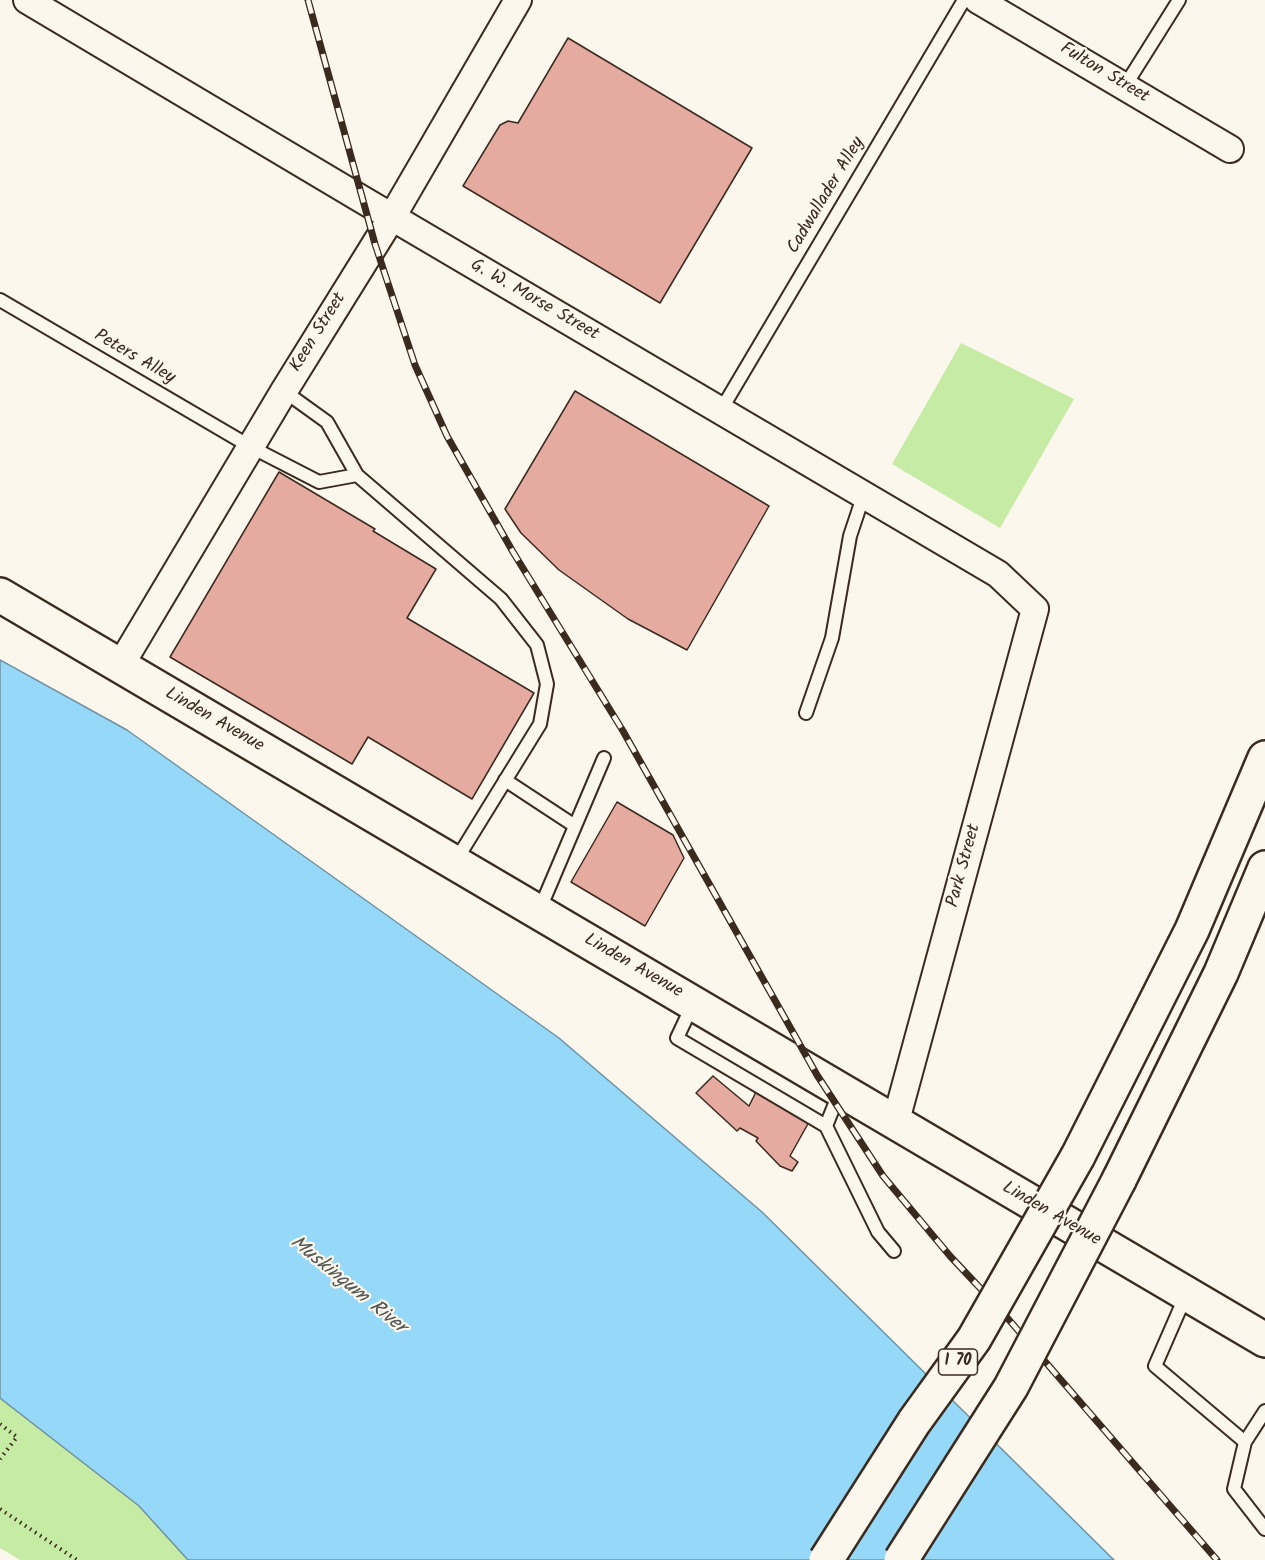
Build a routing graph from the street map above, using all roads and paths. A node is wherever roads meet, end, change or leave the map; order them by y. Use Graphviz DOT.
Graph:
graph roads {
  1 [pos="27,0"];
  2 [pos="518,0"];
  3 [pos="964,0"];
  4 [pos="978,0"];
  5 [pos="1179,0"];
  6 [pos="1125,87"];
  7 [pos="1230,149"];
  8 [pos="392,217"];
  9 [pos="0,300"];
  10 [pos="284,391"];
  11 [pos="721,410"];
  12 [pos="251,447"];
  13 [pos="357,475"];
  14 [pos="864,494"];
  15 [pos="0,596"];
  16 [pos="1035,609"];
  17 [pos="120,666"];
  18 [pos="806,713"];
  19 [pos="604,758"];
  20 [pos="1265,758"];
  21 [pos="505,780"];
  22 [pos="575,826"];
  23 [pos="455,863"];
  24 [pos="1265,868"];
  25 [pos="538,912"];
  26 [pos="694,1003"];
  27 [pos="841,1090"];
  28 [pos="895,1124"];
  29 [pos="826,1126"];
  30 [pos="894,1251"];
  31 [pos="1187,1294"];
  32 [pos="1265,1340"];
  33 [pos="1265,1411"];
  34 [pos="0,1424"];
  35 [pos="1245,1442"];
  36 [pos="0,1460"];
  37 [pos="0,1509"];
  38 [pos="1265,1529"];
  39 [pos="77,1560"];
  40 [pos="826,1560"];
  41 [pos="901,1560"];
  1 -- 8 [label="street, G. W. Morse Street"];
  2 -- 8 [label="street, Keen Street"];
  3 -- 11 [label="lane, Cadwallader Alley"];
  4 -- 6 [label="street, Fulton Street"];
  5 -- 6 [label="lane"];
  6 -- 7 [label="street, Fulton Street"];
  8 -- 10 [label="street, Keen Street"];
  8 -- 11 [label="street, G. W. Morse Street"];
  9 -- 12 [label="lane, Peters Alley"];
  10 -- 12 [label="street, Keen Street"];
  10 -- 13 [label="lane"];
  11 -- 14 [label="street, G. W. Morse Street"];
  12 -- 13 [label="lane, Peters Alley"];
  12 -- 17 [label="street, Keen Street"];
  13 -- 21 [label="lane"];
  14 -- 16 [label="street, G. W. Morse Street"];
  14 -- 18 [label="lane"];
  15 -- 17 [label="main road, Linden Avenue"];
  16 -- 28 [label="street, Park Street"];
  17 -- 23 [label="main road, Linden Avenue"];
  19 -- 22 [label="lane"];
  20 -- 40 [label="main road, I 70, bridge"];
  21 -- 22 [label="lane"];
  21 -- 23 [label="lane"];
  22 -- 25 [label="lane"];
  23 -- 25 [label="main road, Linden Avenue"];
  24 -- 41 [label="main road, bridge"];
  25 -- 26 [label="main road, Linden Avenue"];
  26 -- 27 [label="main road, Linden Avenue"];
  26 -- 29 [label="lane"];
  27 -- 28 [label="main road, Linden Avenue"];
  27 -- 29 [label="lane"];
  28 -- 31 [label="main road, Linden Avenue"];
  29 -- 30 [label="lane"];
  31 -- 32 [label="main road, Linden Avenue"];
  31 -- 35 [label="lane"];
  33 -- 35 [label="lane"];
  34 -- 36 [label="path"];
  35 -- 38 [label="lane"];
  37 -- 39 [label="path"];
}
